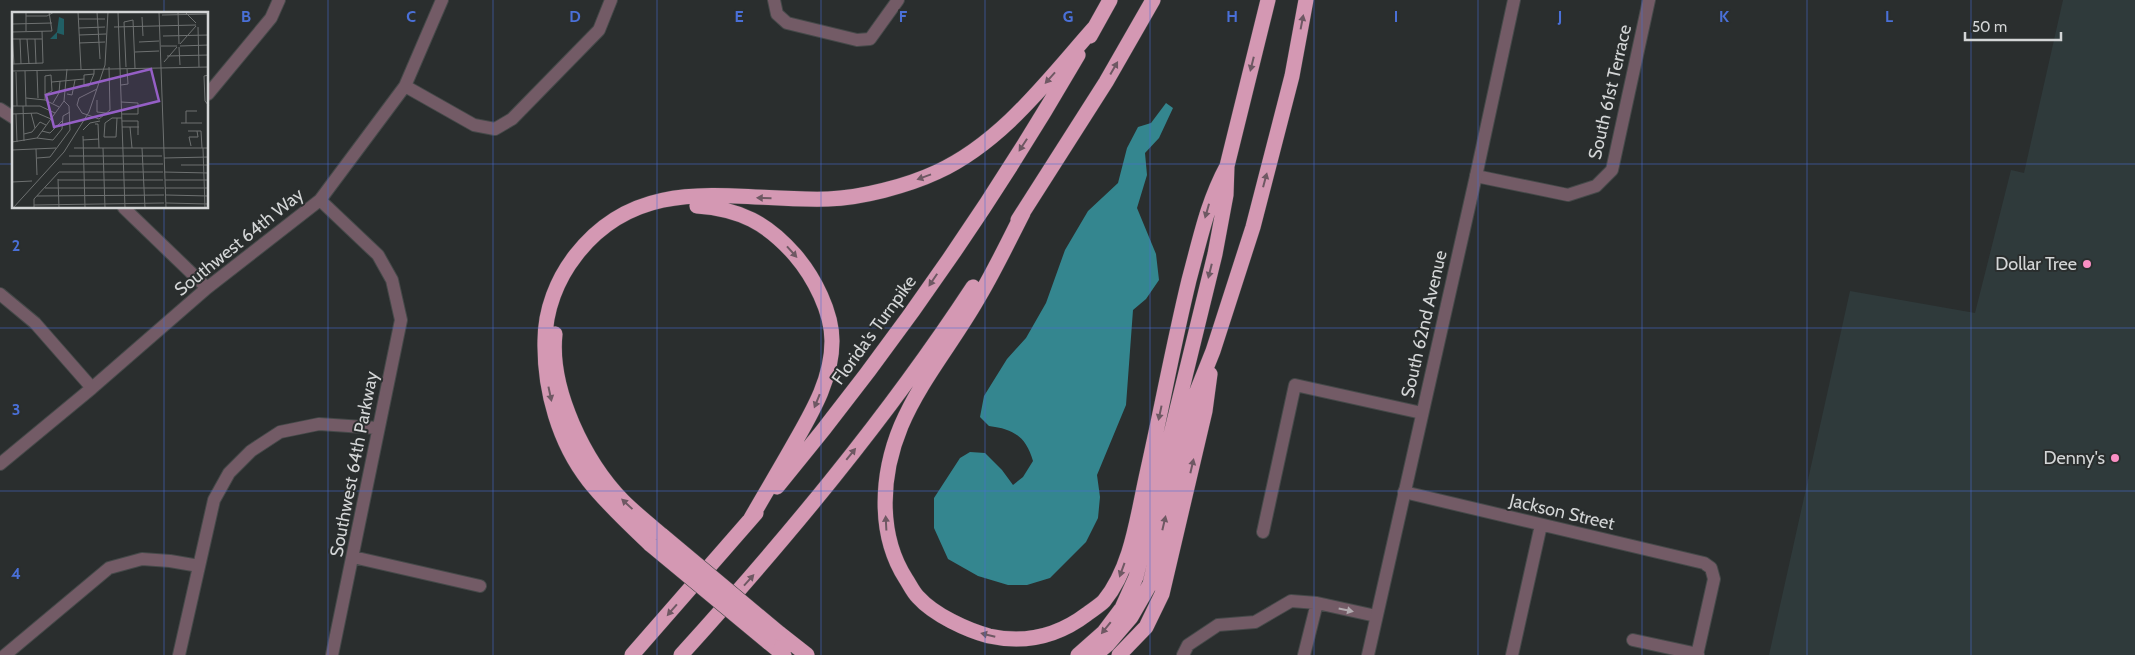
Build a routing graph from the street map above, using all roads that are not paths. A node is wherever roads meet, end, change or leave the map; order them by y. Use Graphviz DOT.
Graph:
graph roads {
  1 [pos="279,0"];
  2 [pos="442,0"];
  3 [pos="611,0"];
  4 [pos="774,0"];
  5 [pos="898,0"];
  6 [pos="1110,0"];
  7 [pos="1153,0"];
  8 [pos="1268,0"];
  9 [pos="1306,0"];
  10 [pos="1514,0"];
  11 [pos="1649,0"];
  12 [pos="1094,28"];
  13 [pos="405,86"];
  14 [pos="209,93"];
  15 [pos="0,109"];
  16 [pos="12,117"];
  17 [pos="1227,166"];
  18 [pos="1476,176"];
  19 [pos="320,200"];
  20 [pos="125,209"];
  21 [pos="1023,213"];
  22 [pos="207,288"];
  23 [pos="0,294"];
  24 [pos="1213,351"];
  25 [pos="92,388"];
  26 [pos="1422,413"];
  27 [pos="378,428"];
  28 [pos="0,464"];
  29 [pos="1404,492"];
  30 [pos="750,520"];
  31 [pos="1541,525"];
  32 [pos="1263,532"];
  33 [pos="657,541"];
  34 [pos="353,557"];
  35 [pos="199,566"];
  36 [pos="480,586"];
  37 [pos="1317,603"];
  38 [pos="1376,616"];
  39 [pos="774,638"];
  40 [pos="1633,640"];
  41 [pos="5,655"];
  42 [pos="179,655"];
  43 [pos="332,655"];
  44 [pos="632,655"];
  45 [pos="681,655"];
  46 [pos="784,655"];
  47 [pos="807,655"];
  48 [pos="1078,655"];
  49 [pos="1095,655"];
  50 [pos="1119,655"];
  51 [pos="1183,655"];
  52 [pos="1304,655"];
  53 [pos="1368,655"];
  54 [pos="1512,655"];
  55 [pos="1698,655"];
  1 -- 14 [label="street"];
  2 -- 13 [label="street, Southwest 64th Way"];
  3 -- 13 [label="street"];
  4 -- 5 [label="street"];
  6 -- 12 [label="highway, Florida's Turnpike"];
  21 -- 7 [label="highway, one-way"];
  8 -- 17 [label="highway, one-way"];
  24 -- 9 [label="highway, one-way"];
  10 -- 18 [label="street, South 62nd Avenue"];
  11 -- 18 [label="street, South 61st Terrace"];
  12 -- 30 [label="highway, Florida's Turnpike, one-way"];
  12 -- 33 [label="highway, one-way"];
  13 -- 19 [label="street, Southwest 64th Way"];
  15 -- 16 [label="street"];
  17 -- 21 [label="highway, one-way"];
  17 -- 48 [label="highway, one-way"];
  18 -- 26 [label="street, South 62nd Avenue"];
  19 -- 22 [label="street, Southwest 64th Way"];
  19 -- 27 [label="street, Southwest 64th Parkway"];
  20 -- 22 [label="street"];
  45 -- 21 [label="highway, one-way"];
  22 -- 25 [label="street, Southwest 64th Way"];
  23 -- 25 [label="street"];
  49 -- 24 [label="highway, one-way"];
  50 -- 24 [label="highway, one-way"];
  25 -- 28 [label="street, Southwest 64th Way"];
  26 -- 29 [label="street, South 62nd Avenue"];
  26 -- 32 [label="street"];
  27 -- 34 [label="street, Southwest 64th Parkway"];
  27 -- 35 [label="street"];
  29 -- 31 [label="street, Jackson Street"];
  29 -- 38 [label="street, South 62nd Avenue"];
  33 -- 30 [label="highway, one-way"];
  30 -- 44 [label="highway, Florida's Turnpike, one-way"];
  31 -- 54 [label="street"];
  31 -- 55 [label="street, Jackson Street"];
  33 -- 39 [label="highway, bridge"];
  34 -- 36 [label="street"];
  34 -- 43 [label="street, Southwest 64th Parkway"];
  35 -- 41 [label="street"];
  35 -- 42 [label="street"];
  37 -- 38 [label="street, one-way"];
  37 -- 51 [label="street"];
  37 -- 52 [label="street"];
  38 -- 53 [label="street, South 62nd Avenue"];
  39 -- 46 [label="highway"];
  39 -- 47 [label="highway"];
  40 -- 55 [label="street"];
}
